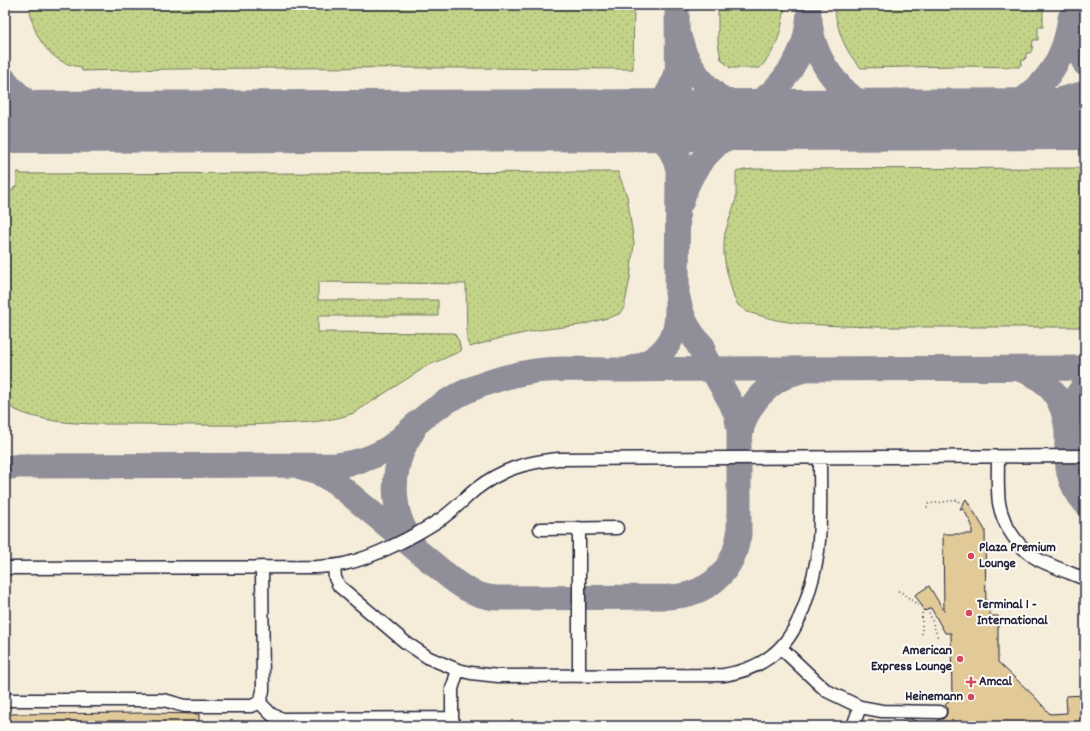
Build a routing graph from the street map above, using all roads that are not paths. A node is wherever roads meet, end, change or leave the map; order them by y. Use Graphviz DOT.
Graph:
graph roads {
  1 [pos="1085,456"];
  2 [pos="998,457"];
  3 [pos="820,458"];
  4 [pos="540,528"];
  5 [pos="579,528"];
  6 [pos="617,528"];
  7 [pos="334,566"];
  8 [pos="262,567"];
  9 [pos="5,568"];
  10 [pos="1085,579"];
  11 [pos="781,648"];
  12 [pos="458,670"];
  13 [pos="580,676"];
  14 [pos="5,700"];
  15 [pos="259,702"];
  16 [pos="860,707"];
  17 [pos="940,712"];
  18 [pos="453,722"];
  19 [pos="853,726"];
  1 -- 2 [label="lane"];
  2 -- 3 [label="lane"];
  2 -- 10 [label="lane"];
  3 -- 7 [label="lane"];
  3 -- 11 [label="lane"];
  4 -- 5 [label="lane"];
  5 -- 6 [label="lane"];
  5 -- 13 [label="lane"];
  7 -- 8 [label="lane"];
  7 -- 12 [label="lane"];
  8 -- 9 [label="lane"];
  8 -- 15 [label="lane"];
  11 -- 13 [label="lane"];
  11 -- 16 [label="lane"];
  12 -- 13 [label="lane"];
  12 -- 18 [label="lane"];
  14 -- 15 [label="lane"];
  15 -- 18 [label="lane"];
  16 -- 17 [label="lane"];
  16 -- 19 [label="lane"];
}
